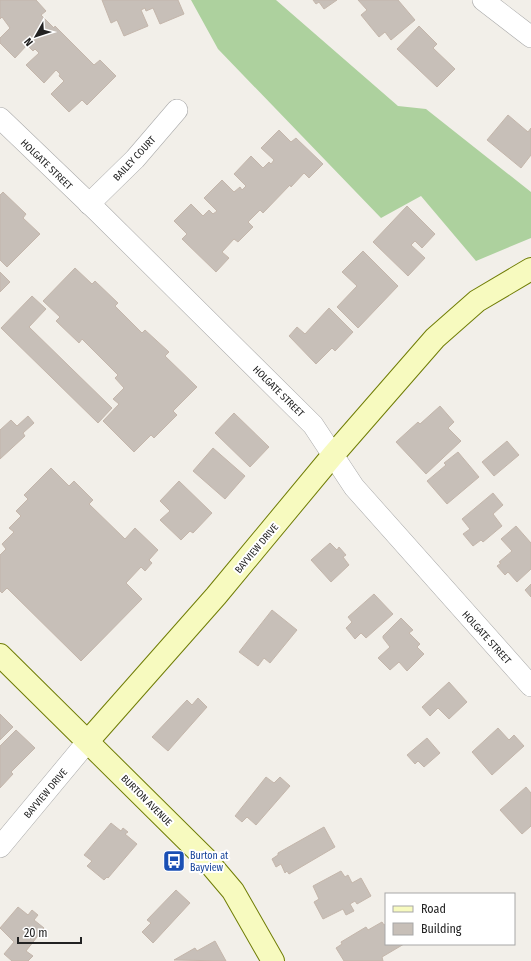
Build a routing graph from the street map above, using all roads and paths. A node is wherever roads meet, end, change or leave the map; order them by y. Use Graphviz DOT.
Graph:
graph roads {
  1 [pos="483,0"];
  2 [pos="531,37"];
  3 [pos="176,110"];
  4 [pos="0,118"];
  5 [pos="89,204"];
  6 [pos="531,269"];
  7 [pos="333,455"];
  8 [pos="0,655"];
  9 [pos="531,686"];
  10 [pos="88,741"];
  11 [pos="0,847"];
  12 [pos="273,961"];
  1 -- 2 [label="street"];
  3 -- 5 [label="street, BAILEY COURT"];
  4 -- 5 [label="street, HOLGATE STREET"];
  5 -- 7 [label="street, HOLGATE STREET"];
  6 -- 7 [label="street, BAYVIEW DRIVE"];
  7 -- 9 [label="street, HOLGATE STREET"];
  7 -- 10 [label="street, BAYVIEW DRIVE"];
  8 -- 10 [label="street, BURTON AVENUE"];
  10 -- 11 [label="street, BAYVIEW DRIVE"];
  10 -- 12 [label="street, BURTON AVENUE"];
}
